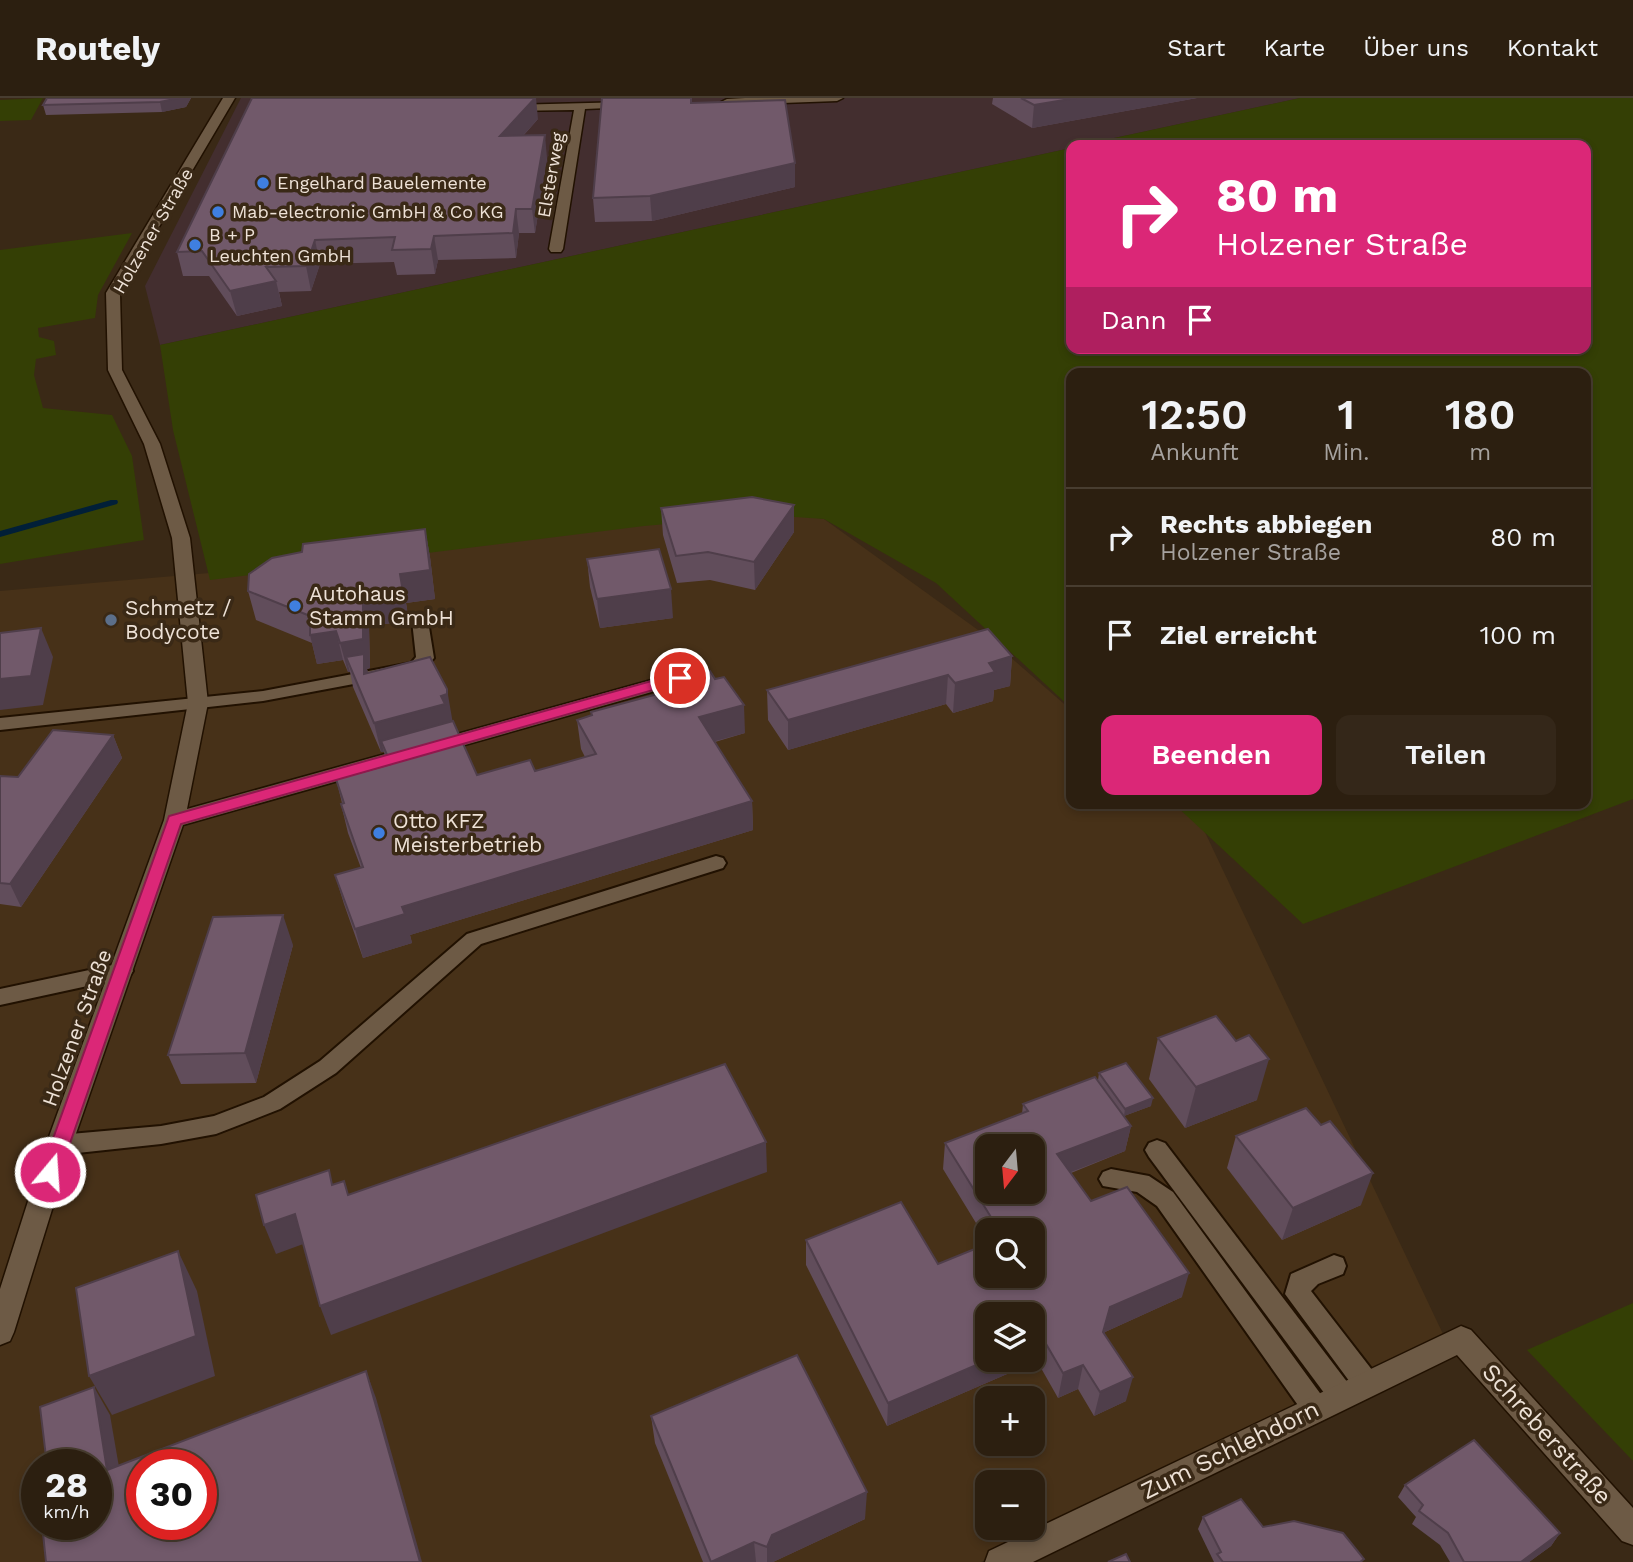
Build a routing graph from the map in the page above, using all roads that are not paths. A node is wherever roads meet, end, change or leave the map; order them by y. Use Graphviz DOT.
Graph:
graph roads {
  1 [pos="837,98"];
  2 [pos="716,102"];
  3 [pos="635,105"];
  4 [pos="580,107"];
  5 [pos="228,108"];
  6 [pos="503,108"];
  7 [pos="556,248"];
  8 [pos="421,621"];
  9 [pos="680,678"];
  10 [pos="198,704"];
  11 [pos="0,724"];
  12 [pos="174,820"];
  13 [pos="716,863"];
  14 [pos="122,971"];
  15 [pos="0,997"];
  16 [pos="59,1145"];
  17 [pos="1157,1150"];
  18 [pos="1111,1179"];
  19 [pos="1334,1266"];
  20 [pos="0,1332"];
  21 [pos="1461,1339"];
  22 [pos="1355,1390"];
  23 [pos="1316,1409"];
  24 [pos="1633,1530"];
  25 [pos="1000,1562"];
  1 -- 2 [label="street"];
  3 -- 4 [label="street, Elsterweg"];
  4 -- 6 [label="street, Elsterweg"];
  4 -- 7 [label="street, Elsterweg"];
  5 -- 10 [label="street, Holzener Straße"];
  8 -- 10 [label="lane"];
  9 -- 12 [label="street"];
  10 -- 11 [label="lane"];
  10 -- 12 [label="street, Holzener Straße"];
  12 -- 14 [label="street, Holzener Straße"];
  13 -- 16 [label="lane"];
  14 -- 15 [label="lane"];
  14 -- 16 [label="street, Holzener Straße"];
  16 -- 20 [label="street, Holzener Straße"];
  17 -- 22 [label="lane"];
  18 -- 23 [label="lane"];
  19 -- 22 [label="lane"];
  21 -- 22 [label="street, Zum Schlehdorn"];
  21 -- 24 [label="street, Schreberstraße"];
  22 -- 23 [label="street, Zum Schlehdorn"];
  23 -- 25 [label="street, Zum Schlehdorn"];
}
